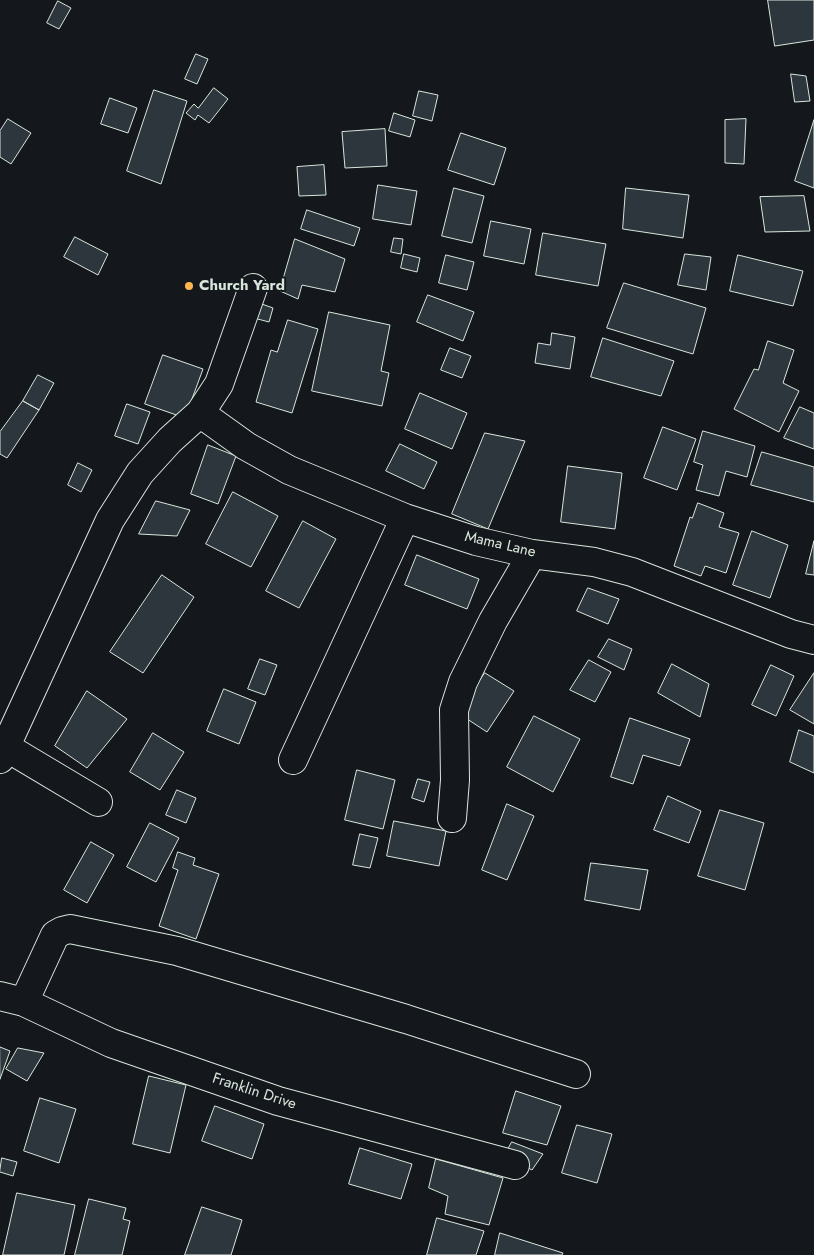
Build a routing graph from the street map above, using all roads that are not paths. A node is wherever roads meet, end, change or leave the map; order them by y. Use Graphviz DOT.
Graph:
graph roads {
  1 [pos="253,288"];
  2 [pos="200,414"];
  3 [pos="405,518"];
  4 [pos="532,554"];
  5 [pos="814,640"];
  6 [pos="3,753"];
  7 [pos="293,760"];
  8 [pos="98,802"];
  9 [pos="452,818"];
  10 [pos="12,999"];
  11 [pos="576,1074"];
  12 [pos="515,1165"];
  1 -- 2 [label="street"];
  2 -- 3 [label="street, Mama Lane"];
  2 -- 6 [label="street"];
  3 -- 4 [label="street, Mama Lane"];
  3 -- 7 [label="street"];
  4 -- 5 [label="street, Mama Lane"];
  4 -- 9 [label="street"];
  6 -- 8 [label="street"];
  10 -- 11 [label="street"];
  10 -- 12 [label="street, Franklin Drive"];
}
